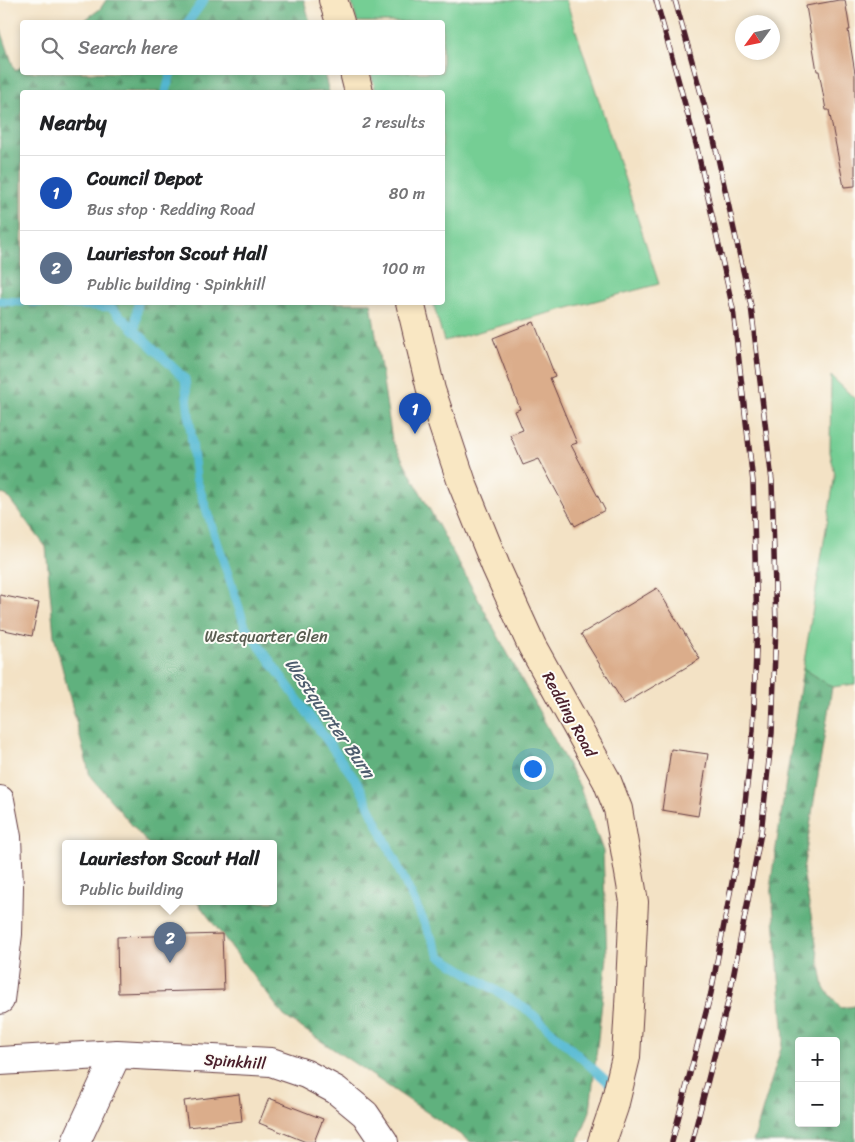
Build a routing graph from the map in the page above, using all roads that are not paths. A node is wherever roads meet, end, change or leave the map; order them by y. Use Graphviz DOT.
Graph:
graph roads {
  1 [pos="333,0"];
  2 [pos="339,20"];
  3 [pos="355,75"];
  4 [pos="358,90"];
  5 [pos="411,305"];
  6 [pos="0,800"];
  7 [pos="0,1000"];
  8 [pos="117,1054"];
  9 [pos="0,1061"];
  10 [pos="76,1142"];
  11 [pos="384,1142"];
  12 [pos="602,1142"];
  1 -- 2 [label="main road"];
  3 -- 4 [label="main road"];
  5 -- 12 [label="main road, Redding Road"];
  6 -- 7 [label="street"];
  8 -- 9 [label="street, Spinkhill"];
  8 -- 10 [label="street"];
  8 -- 11 [label="street, Spinkhill"];
}
